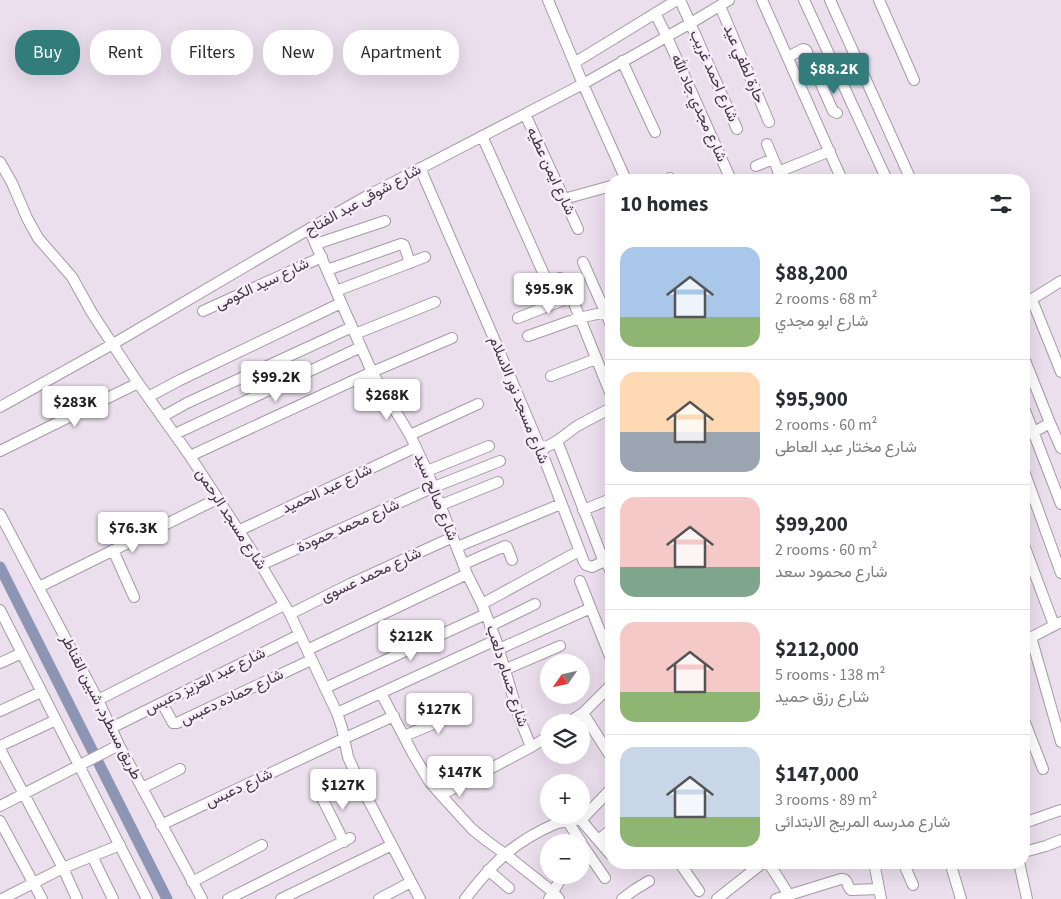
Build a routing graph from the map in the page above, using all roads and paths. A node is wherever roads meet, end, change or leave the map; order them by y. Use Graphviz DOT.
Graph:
graph roads {
  1 [pos="548,0"];
  2 [pos="679,0"];
  3 [pos="730,0"];
  4 [pos="762,0"];
  5 [pos="804,0"];
  6 [pos="830,0"];
  7 [pos="879,0"];
  8 [pos="720,6"];
  9 [pos="655,14"];
  10 [pos="691,23"];
  11 [pos="667,36"];
  12 [pos="788,57"];
  13 [pos="622,62"];
  14 [pos="574,63"];
  15 [pos="914,80"];
  16 [pos="583,84"];
  17 [pos="837,113"];
  18 [pos="525,114"];
  19 [pos="769,122"];
  20 [pos="737,129"];
  21 [pos="655,132"];
  22 [pos="482,136"];
  23 [pos="766,144"];
  24 [pos="830,151"];
  25 [pos="773,159"];
  26 [pos="0,162"];
  27 [pos="756,166"];
  28 [pos="420,168"];
  29 [pos="623,174"];
  30 [pos="729,174"];
  31 [pos="779,174"];
  32 [pos="784,174"];
  33 [pos="840,174"];
  34 [pos="884,174"];
  35 [pos="908,174"];
  36 [pos="605,188"];
  37 [pos="564,199"];
  38 [pos="385,221"];
  39 [pos="310,228"];
  40 [pos="578,229"];
  41 [pos="316,244"];
  42 [pos="322,257"];
  43 [pos="426,257"];
  44 [pos="583,262"];
  45 [pos="410,263"];
  46 [pos="327,270"];
  47 [pos="1061,282"];
  48 [pos="336,291"];
  49 [pos="571,297"];
  50 [pos="1030,301"];
  51 [pos="435,302"];
  52 [pos="341,303"];
  53 [pos="1030,306"];
  54 [pos="605,310"];
  55 [pos="203,311"];
  56 [pos="605,312"];
  57 [pos="518,318"];
  58 [pos="579,318"];
  59 [pos="354,330"];
  60 [pos="528,336"];
  61 [pos="452,338"];
  62 [pos="113,344"];
  63 [pos="361,347"];
  64 [pos="596,359"];
  65 [pos="372,372"];
  66 [pos="1061,372"];
  67 [pos="1030,373"];
  68 [pos="551,376"];
  69 [pos="605,381"];
  70 [pos="138,383"];
  71 [pos="148,398"];
  72 [pos="478,404"];
  73 [pos="0,407"];
  74 [pos="605,411"];
  75 [pos="162,417"];
  76 [pos="1050,423"];
  77 [pos="1030,433"];
  78 [pos="174,434"];
  79 [pos="410,435"];
  80 [pos="1030,435"];
  81 [pos="557,441"];
  82 [pos="538,445"];
  83 [pos="490,446"];
  84 [pos="416,447"];
  85 [pos="1061,448"];
  86 [pos="0,450"];
  87 [pos="190,456"];
  88 [pos="500,461"];
  89 [pos="427,470"];
  90 [pos="498,482"];
  91 [pos="434,487"];
  92 [pos="1030,488"];
  93 [pos="217,499"];
  94 [pos="605,501"];
  95 [pos="561,504"];
  96 [pos="1061,504"];
  97 [pos="441,505"];
  98 [pos="583,510"];
  99 [pos="0,514"];
  100 [pos="238,531"];
  101 [pos="455,542"];
  102 [pos="112,550"];
  103 [pos="579,551"];
  104 [pos="605,556"];
  105 [pos="1030,558"];
  106 [pos="512,560"];
  107 [pos="605,561"];
  108 [pos="261,565"];
  109 [pos="466,569"];
  110 [pos="1061,573"];
  111 [pos="580,581"];
  112 [pos="38,587"];
  113 [pos="134,597"];
  114 [pos="535,604"];
  115 [pos="591,608"];
  116 [pos="484,609"];
  117 [pos="0,610"];
  118 [pos="287,610"];
  119 [pos="1057,623"];
  120 [pos="490,626"];
  121 [pos="299,635"];
  122 [pos="1030,637"];
  123 [pos="497,644"];
  124 [pos="605,644"];
  125 [pos="560,646"];
  126 [pos="1030,648"];
  127 [pos="22,654"];
  128 [pos="309,655"];
  129 [pos="0,663"];
  130 [pos="504,670"];
  131 [pos="325,688"];
  132 [pos="41,692"];
  133 [pos="381,693"];
  134 [pos="605,693"];
  135 [pos="98,700"];
  136 [pos="162,703"];
  137 [pos="465,710"];
  138 [pos="0,711"];
  139 [pos="338,713"];
  140 [pos="583,713"];
  141 [pos="394,716"];
  142 [pos="56,720"];
  143 [pos="111,728"];
  144 [pos="1030,735"];
  145 [pos="404,736"];
  146 [pos="345,738"];
  147 [pos="540,742"];
  148 [pos="1061,742"];
  149 [pos="119,745"];
  150 [pos="532,747"];
  151 [pos="0,748"];
  152 [pos="605,748"];
  153 [pos="83,764"];
  154 [pos="180,768"];
  155 [pos="1043,769"];
  156 [pos="142,788"];
  157 [pos="319,792"];
  158 [pos="23,793"];
  159 [pos="441,795"];
  160 [pos="605,795"];
  161 [pos="0,806"];
  162 [pos="1061,810"];
  163 [pos="590,811"];
  164 [pos="0,821"];
  165 [pos="1030,821"];
  166 [pos="555,824"];
  167 [pos="584,824"];
  168 [pos="161,825"];
  169 [pos="605,835"];
  170 [pos="598,840"];
  171 [pos="1061,840"];
  172 [pos="262,844"];
  173 [pos="120,845"];
  174 [pos="392,845"];
  175 [pos="605,848"];
  176 [pos="1030,850"];
  177 [pos="505,854"];
  178 [pos="92,856"];
  179 [pos="590,857"];
  180 [pos="63,868"];
  181 [pos="684,869"];
  182 [pos="755,869"];
  183 [pos="772,869"];
  184 [pos="875,869"];
  185 [pos="906,869"];
  186 [pos="952,869"];
  187 [pos="1021,869"];
  188 [pos="488,870"];
  189 [pos="605,878"];
  190 [pos="649,881"];
  191 [pos="192,882"];
  192 [pos="411,882"];
  193 [pos="34,883"];
  194 [pos="559,884"];
  195 [pos="913,885"];
  196 [pos="509,888"];
  197 [pos="699,891"];
  198 [pos="879,894"];
  199 [pos="789,895"];
  200 [pos="554,897"];
  201 [pos="2,899"];
  202 [pos="42,899"];
  203 [pos="77,899"];
  204 [pos="112,899"];
  205 [pos="147,899"];
  206 [pos="202,899"];
  207 [pos="228,899"];
  208 [pos="281,899"];
  209 [pos="378,899"];
  210 [pos="420,899"];
  211 [pos="465,899"];
  212 [pos="622,899"];
  213 [pos="717,899"];
  214 [pos="776,899"];
  215 [pos="961,899"];
  216 [pos="1027,899"];
  1 -- 14 [label="street"];
  2 -- 9 [label="street"];
  2 -- 10 [label="street, شارع احمد غريب"];
  3 -- 8 [label="street, شارع شوقى عبد الفتاح"];
  4 -- 12 [label="street"];
  5 -- 34 [label="street"];
  6 -- 35 [label="street"];
  7 -- 15 [label="street"];
  8 -- 10 [label="street, شارع شوقى عبد الفتاح"];
  8 -- 19 [label="street, حارة لطفي عيد"];
  9 -- 11 [label="street, شارع مجدي جاد الله"];
  9 -- 14 [label="street"];
  10 -- 11 [label="street, شارع شوقى عبد الفتاح"];
  10 -- 20 [label="street, شارع احمد غريب"];
  11 -- 13 [label="street, شارع شوقى عبد الفتاح"];
  11 -- 30 [label="street, شارع مجدي جاد الله"];
  12 -- 17 [label="street"];
  12 -- 24 [label="street"];
  13 -- 16 [label="street, شارع شوقى عبد الفتاح"];
  13 -- 21 [label="street"];
  14 -- 16 [label="street"];
  16 -- 18 [label="street, شارع شوقى عبد الفتاح"];
  16 -- 29 [label="street"];
  18 -- 22 [label="street, شارع شوقى عبد الفتاح"];
  18 -- 37 [label="street, شارع ايمن عطيه"];
  22 -- 28 [label="street, شارع شوقى عبد الفتاح"];
  22 -- 49 [label="street"];
  23 -- 25 [label="street"];
  24 -- 32 [label="street"];
  24 -- 33 [label="street"];
  25 -- 27 [label="street"];
  25 -- 31 [label="street"];
  26 -- 62 [label="street, شارع مسجد الرحمن"];
  28 -- 39 [label="street, شارع شوقى عبد الفتاح"];
  28 -- 82 [label="street, شارع مسجد نور الاسلام"];
  36 -- 37 [label="street"];
  37 -- 40 [label="street, شارع ايمن عطيه"];
  38 -- 41 [label="street"];
  39 -- 41 [label="street, شارع صالح سيد"];
  39 -- 62 [label="street, شارع شوقى عبد الفتاح"];
  41 -- 42 [label="street, شارع صالح سيد"];
  42 -- 46 [label="street, شارع صالح سيد"];
  42 -- 55 [label="street, شارع سيد الكومى"];
  43 -- 45 [label="street"];
  44 -- 54 [label="street"];
  45 -- 46 [label="street"];
  45 -- 48 [label="street"];
  46 -- 48 [label="street, شارع صالح سيد"];
  47 -- 50 [label="street"];
  48 -- 52 [label="street, شارع صالح سيد"];
  49 -- 57 [label="street"];
  49 -- 58 [label="street"];
  51 -- 59 [label="street"];
  52 -- 59 [label="street, شارع صالح سيد"];
  52 -- 71 [label="street"];
  53 -- 66 [label="street"];
  56 -- 58 [label="street"];
  58 -- 60 [label="street"];
  58 -- 64 [label="street"];
  59 -- 63 [label="street, شارع صالح سيد"];
  59 -- 75 [label="street"];
  61 -- 65 [label="street"];
  62 -- 70 [label="street, شارع مسجد الرحمن"];
  62 -- 73 [label="street, شارع شوقى عبد الفتاح"];
  63 -- 65 [label="street, شارع صالح سيد"];
  63 -- 78 [label="street"];
  64 -- 68 [label="street"];
  64 -- 69 [label="street"];
  65 -- 79 [label="street, شارع صالح سيد"];
  65 -- 87 [label="street"];
  67 -- 76 [label="street"];
  70 -- 71 [label="street, شارع مسجد الرحمن"];
  70 -- 86 [label="street"];
  71 -- 75 [label="street, شارع مسجد الرحمن"];
  72 -- 79 [label="street"];
  74 -- 81 [label="street"];
  75 -- 78 [label="street, شارع مسجد الرحمن"];
  76 -- 77 [label="street"];
  76 -- 85 [label="street"];
  78 -- 87 [label="street, شارع مسجد الرحمن"];
  79 -- 84 [label="street, شارع صالح سيد"];
  80 -- 96 [label="street"];
  81 -- 82 [label="street"];
  81 -- 98 [label="street"];
  82 -- 95 [label="street, شارع مسجد نور الاسلام"];
  83 -- 89 [label="street"];
  84 -- 89 [label="street, شارع صالح سيد"];
  84 -- 100 [label="street, شارع عبد الحميد"];
  87 -- 93 [label="street, شارع مسجد الرحمن"];
  88 -- 91 [label="street, شارع محمد حمودة"];
  89 -- 91 [label="street, شارع صالح سيد"];
  90 -- 97 [label="street"];
  91 -- 97 [label="street, شارع صالح سيد"];
  91 -- 108 [label="street, شارع محمد حمودة"];
  92 -- 110 [label="street"];
  93 -- 100 [label="street, شارع مسجد الرحمن"];
  93 -- 102 [label="street"];
  94 -- 98 [label="street"];
  95 -- 101 [label="street, شارع محمد عسوى"];
  95 -- 103 [label="street, شارع مسجد نور الاسلام"];
  97 -- 101 [label="street, شارع صالح سيد"];
  98 -- 104 [label="street"];
  99 -- 112 [label="street, طريق مسطرد, شبين القناطر"];
  100 -- 108 [label="street, شارع مسجد الرحمن"];
  101 -- 109 [label="street, شارع صالح سيد"];
  101 -- 118 [label="street, شارع محمد عسوى"];
  102 -- 112 [label="street"];
  102 -- 113 [label="street"];
  103 -- 107 [label="street"];
  103 -- 116 [label="street"];
  105 -- 119 [label="street"];
  106 -- 109 [label="street"];
  108 -- 118 [label="street, شارع مسجد الرحمن"];
  109 -- 116 [label="street, شارع صالح سيد"];
  109 -- 128 [label="street"];
  111 -- 115 [label="street"];
  112 -- 135 [label="street, طريق مسطرد, شبين القناطر"];
  114 -- 120 [label="street"];
  115 -- 123 [label="street"];
  115 -- 124 [label="street"];
  116 -- 120 [label="street, شارع حسام دلعب"];
  116 -- 131 [label="street"];
  117 -- 127 [label="street"];
  118 -- 121 [label="street, شارع مسجد الرحمن"];
  118 -- 135 [label="street, شارع محمد عسوى"];
  119 -- 122 [label="street"];
  120 -- 123 [label="street, شارع حسام دلعب"];
  121 -- 128 [label="street, شارع مسجد الرحمن"];
  121 -- 136 [label="street, شارع عبد العزيز دعبس"];
  123 -- 130 [label="street, شارع حسام دلعب"];
  123 -- 133 [label="street"];
  125 -- 130 [label="street"];
  126 -- 148 [label="street"];
  127 -- 129 [label="street"];
  127 -- 132 [label="street"];
  128 -- 131 [label="street, شارع مسجد الرحمن"];
  128 -- 136 [label="street, شارع حماده دعبس"];
  130 -- 150 [label="street, شارع حسام دلعب"];
  131 -- 139 [label="street, شارع مسجد الرحمن"];
  132 -- 138 [label="street"];
  132 -- 142 [label="street"];
  133 -- 139 [label="street"];
  133 -- 141 [label="street"];
  134 -- 140 [label="street"];
  135 -- 143 [label="street, طريق مسطرد, شبين القناطر"];
  136 -- 143 [label="street, شارع عبد العزيز دعبس"];
  137 -- 145 [label="street"];
  139 -- 146 [label="street, شارع مسجد الرحمن"];
  140 -- 152 [label="street"];
  141 -- 145 [label="street"];
  141 -- 146 [label="street"];
  142 -- 151 [label="street"];
  142 -- 153 [label="street"];
  143 -- 149 [label="street, طريق مسطرد, شبين القناطر"];
  144 -- 155 [label="street"];
  145 -- 159 [label="street"];
  146 -- 168 [label="street, شارع دعبس"];
  146 -- 174 [label="street, شارع مسجد الرحمن"];
  147 -- 150 [label="street"];
  149 -- 153 [label="street"];
  149 -- 156 [label="street, طريق مسطرد, شبين القناطر"];
  150 -- 159 [label="street"];
  151 -- 158 [label="street"];
  153 -- 158 [label="street"];
  153 -- 173 [label="street"];
  154 -- 156 [label="street"];
  156 -- 168 [label="street, طريق مسطرد, شبين القناطر"];
  157 -- 207 [label="street"];
  158 -- 161 [label="street"];
  158 -- 180 [label="street"];
  159 -- 177 [label="street"];
  160 -- 163 [label="street"];
  162 -- 165 [label="street"];
  164 -- 193 [label="street"];
  166 -- 177 [label="street"];
  167 -- 170 [label="street"];
  168 -- 191 [label="street, طريق مسطرد, شبين القناطر"];
  169 -- 170 [label="street"];
  170 -- 175 [label="street"];
  171 -- 176 [label="street"];
  172 -- 191 [label="street"];
  173 -- 178 [label="street"];
  173 -- 205 [label="street"];
  174 -- 192 [label="street, شارع مسجد الرحمن"];
  174 -- 208 [label="street"];
  177 -- 188 [label="street"];
  177 -- 200 [label="street"];
  178 -- 180 [label="street"];
  178 -- 204 [label="street"];
  179 -- 189 [label="street"];
  180 -- 193 [label="street"];
  180 -- 203 [label="street"];
  181 -- 197 [label="street"];
  182 -- 213 [label="street"];
  183 -- 199 [label="street"];
  184 -- 198 [label="street"];
  185 -- 195 [label="street"];
  186 -- 215 [label="street"];
  187 -- 216 [label="street"];
  188 -- 196 [label="street"];
  188 -- 211 [label="street"];
  190 -- 212 [label="street"];
  191 -- 206 [label="street, طريق مسطرد, شبين القناطر"];
  192 -- 209 [label="street"];
  192 -- 210 [label="street, شارع مسجد الرحمن"];
  193 -- 201 [label="street"];
  193 -- 202 [label="street"];
  194 -- 200 [label="street"];
  198 -- 199 [label="street"];
  199 -- 214 [label="street"];
}
